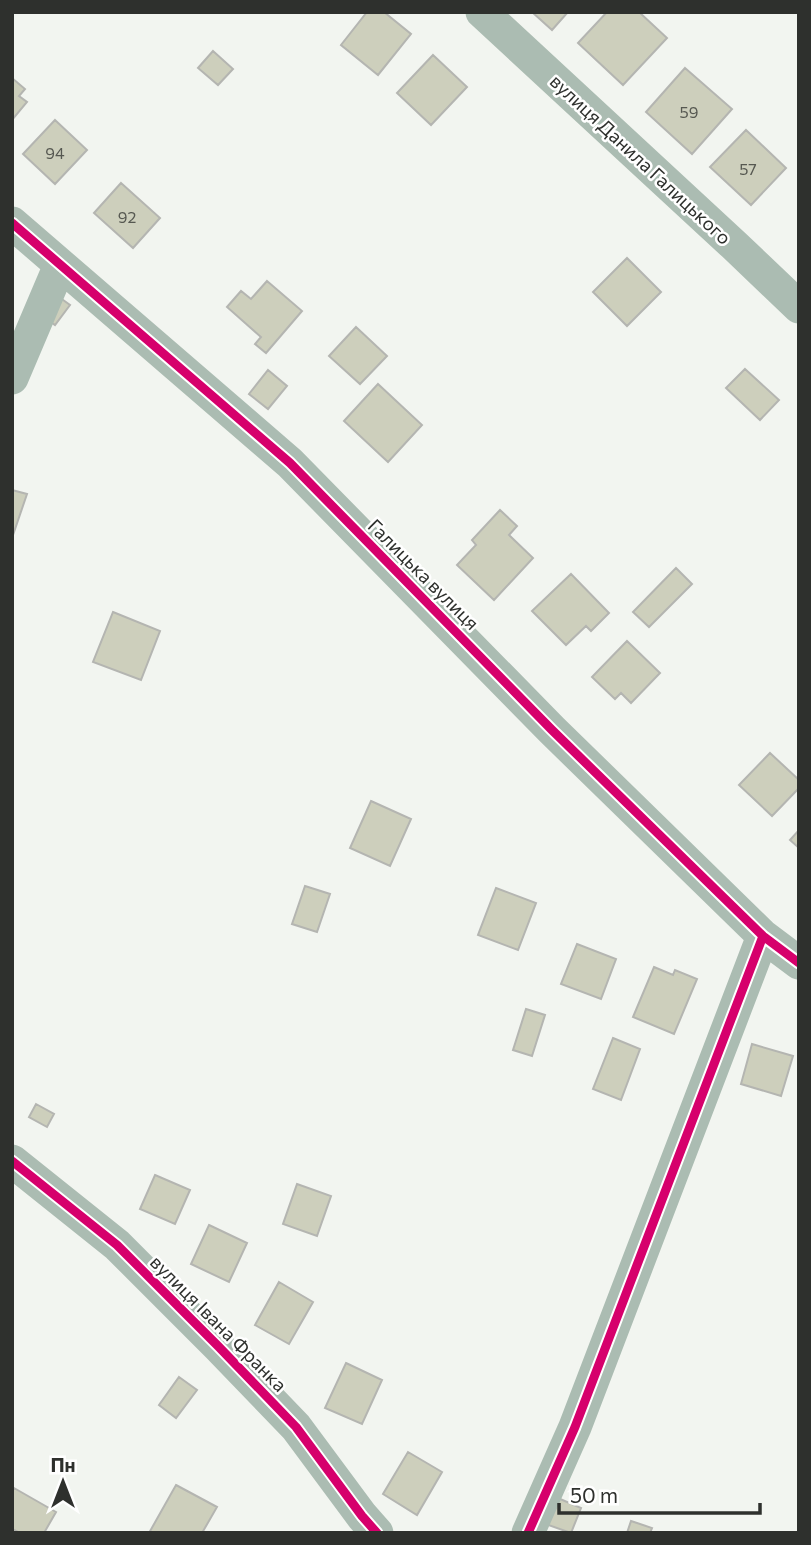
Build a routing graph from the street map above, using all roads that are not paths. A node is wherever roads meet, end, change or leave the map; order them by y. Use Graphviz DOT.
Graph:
graph roads {
  1 [pos="482,12"];
  2 [pos="12,223"];
  3 [pos="60,265"];
  4 [pos="799,307"];
  5 [pos="12,378"];
  6 [pos="763,936"];
  7 [pos="799,963"];
  8 [pos="12,1161"];
  9 [pos="377,1533"];
  10 [pos="528,1533"];
  1 -- 4 [label="street, вулиця Данила Галицького"];
  2 -- 3 [label="street, Галицька вулиця"];
  3 -- 5 [label="street"];
  3 -- 6 [label="street, Галицька вулиця"];
  6 -- 7 [label="street, Галицька вулиця"];
  6 -- 10 [label="street"];
  8 -- 9 [label="street, вулиця Івана Франка"];
}
